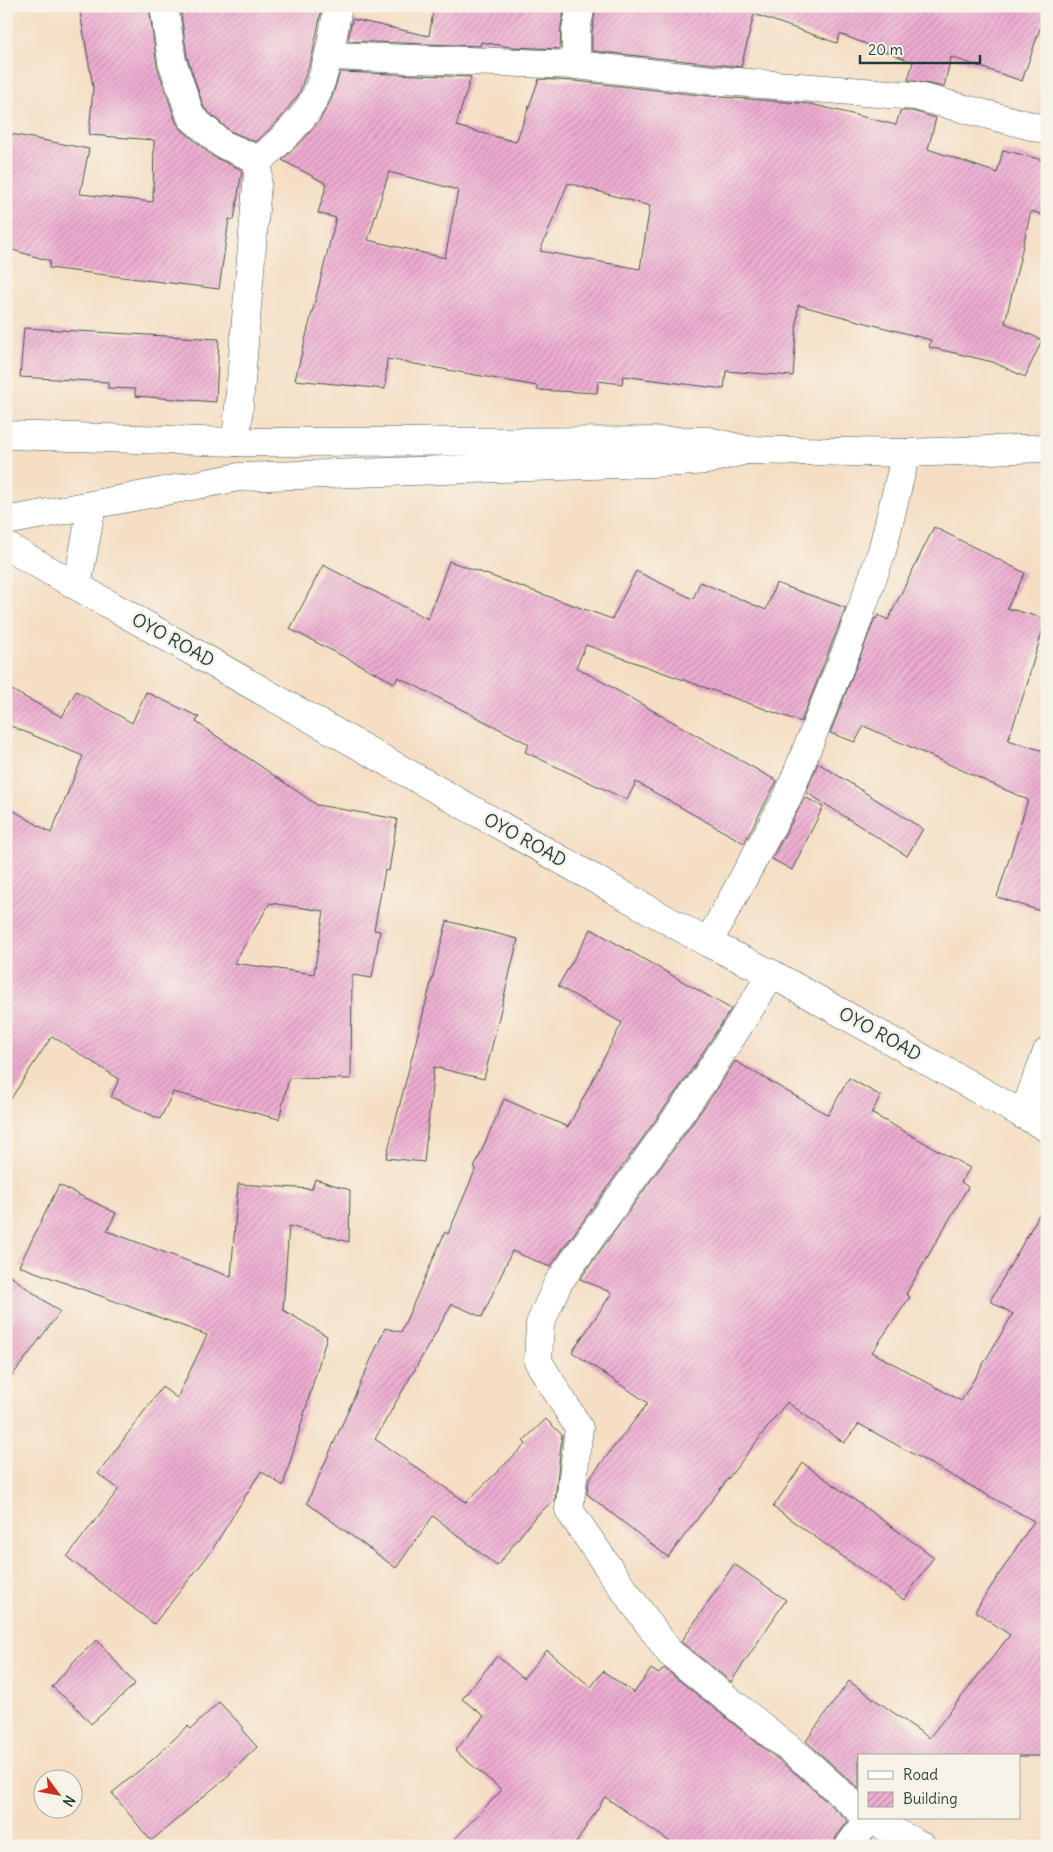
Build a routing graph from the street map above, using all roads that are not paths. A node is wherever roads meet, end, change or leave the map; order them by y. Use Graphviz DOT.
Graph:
graph roads {
  1 [pos="164,6"];
  2 [pos="338,6"];
  3 [pos="581,6"];
  4 [pos="329,56"];
  5 [pos="576,65"];
  6 [pos="1047,130"];
  7 [pos="259,160"];
  8 [pos="6,435"];
  9 [pos="236,442"];
  10 [pos="1047,448"];
  11 [pos="747,450"];
  12 [pos="906,453"];
  13 [pos="92,506"];
  14 [pos="6,521"];
  15 [pos="6,546"];
  16 [pos="76,586"];
  17 [pos="708,943"];
  18 [pos="772,974"];
  19 [pos="1047,1052"];
  20 [pos="1023,1115"];
  21 [pos="1047,1128"];
  22 [pos="858,1809"];
  23 [pos="868,1820"];
  24 [pos="873,1820"];
  25 [pos="849,1846"];
  26 [pos="922,1846"];
  1 -- 7 [label="main road"];
  2 -- 4 [label="main road"];
  3 -- 5 [label="main road"];
  4 -- 5 [label="main road"];
  4 -- 7 [label="main road"];
  5 -- 6 [label="main road"];
  7 -- 9 [label="main road"];
  8 -- 9 [label="main road"];
  9 -- 11 [label="main road"];
  10 -- 12 [label="main road"];
  11 -- 12 [label="main road"];
  11 -- 13 [label="main road"];
  12 -- 17 [label="main road"];
  13 -- 14 [label="main road"];
  13 -- 16 [label="main road"];
  15 -- 16 [label="main road, OYO ROAD"];
  16 -- 17 [label="main road, OYO ROAD"];
  17 -- 18 [label="main road, OYO ROAD"];
  18 -- 20 [label="main road, OYO ROAD"];
  18 -- 22 [label="main road"];
  19 -- 20 [label="main road"];
  20 -- 21 [label="main road, OYO ROAD"];
  23 -- 25 [label="main road"];
  24 -- 26 [label="main road"];
}
